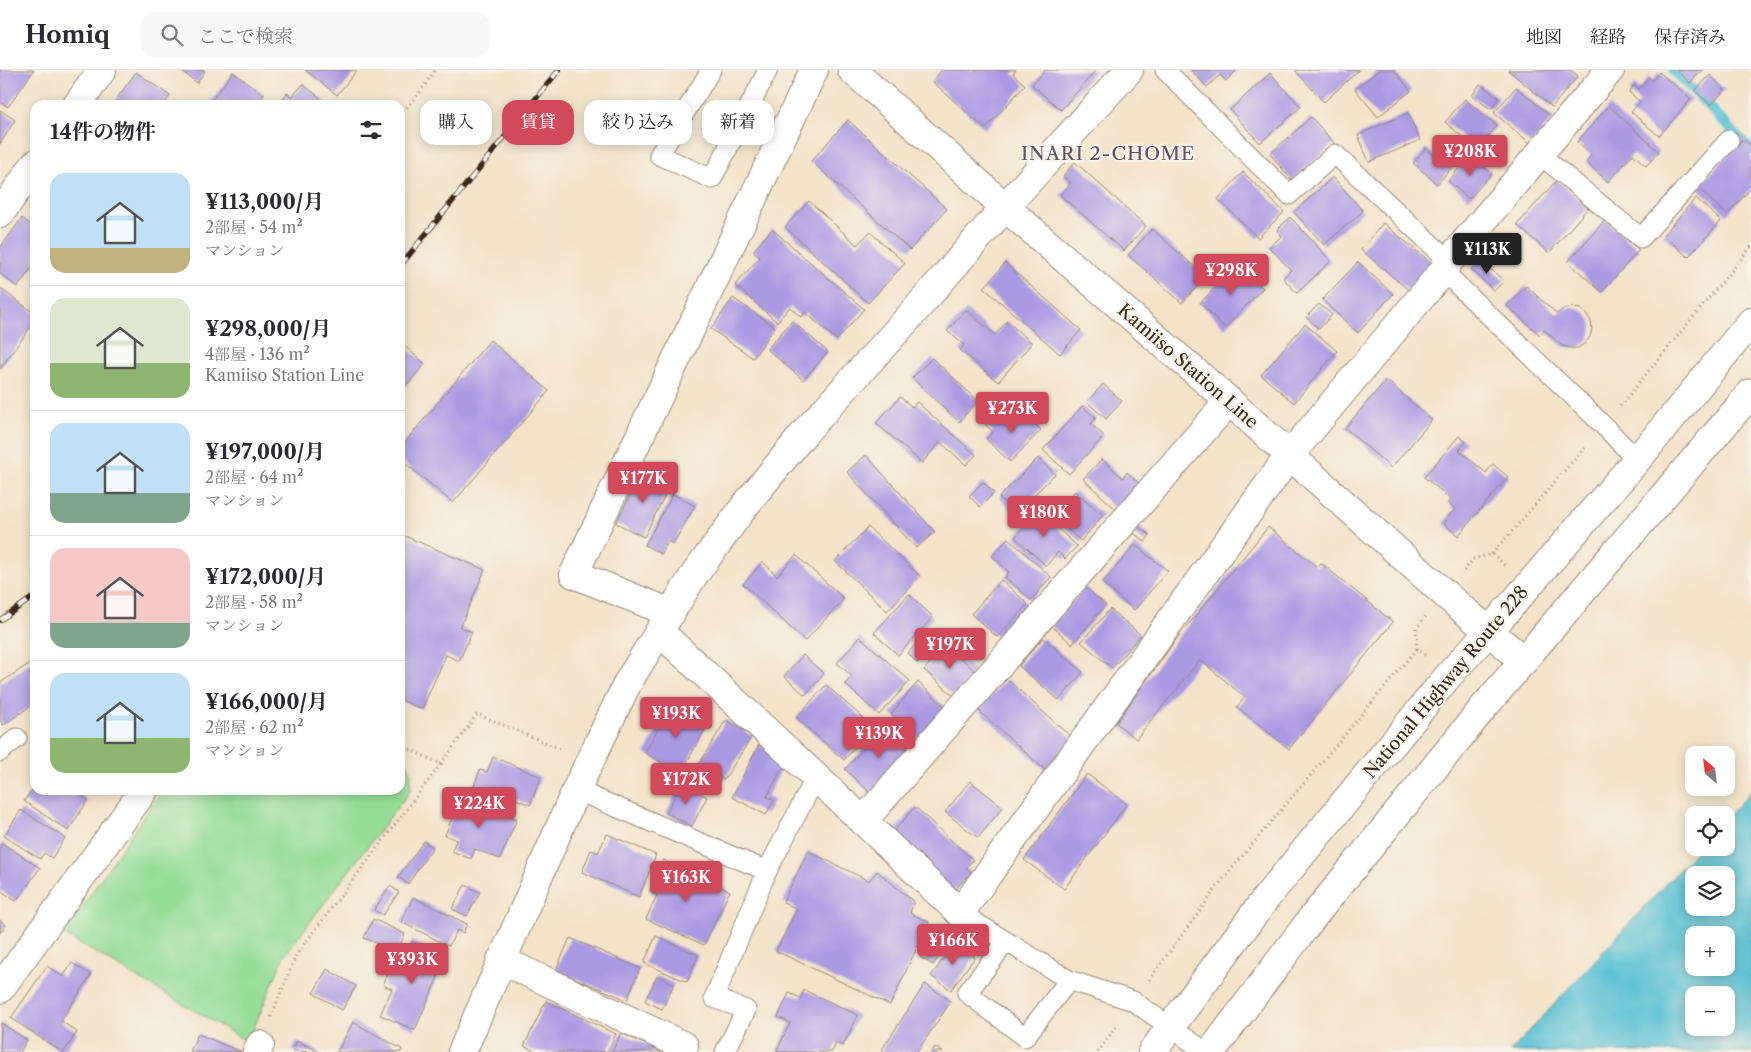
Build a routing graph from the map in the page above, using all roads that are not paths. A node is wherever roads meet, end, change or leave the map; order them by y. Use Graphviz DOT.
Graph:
graph roads {
  1 [pos="102,70"];
  2 [pos="711,70"];
  3 [pos="768,70"];
  4 [pos="814,70"];
  5 [pos="852,70"];
  6 [pos="1129,70"];
  7 [pos="1165,70"];
  8 [pos="1610,70"];
  9 [pos="81,100"];
  10 [pos="1729,140"];
  11 [pos="1539,154"];
  12 [pos="30,172"];
  13 [pos="17,193"];
  14 [pos="1005,207"];
  15 [pos="0,214"];
  16 [pos="1446,266"];
  17 [pos="1751,322"];
  18 [pos="1751,393"];
  19 [pos="1229,401"];
  20 [pos="1289,456"];
  21 [pos="1637,460"];
  22 [pos="665,622"];
  23 [pos="1490,631"];
  24 [pos="1524,661"];
  25 [pos="17,738"];
  26 [pos="0,752"];
  27 [pos="816,777"];
  28 [pos="576,790"];
  29 [pos="140,795"];
  30 [pos="863,821"];
  31 [pos="767,871"];
  32 [pos="960,913"];
  33 [pos="1006,942"];
  34 [pos="501,960"];
  35 [pos="1069,980"];
  36 [pos="0,989"];
  37 [pos="1171,1027"];
  38 [pos="1023,1044"];
  39 [pos="687,1050"];
  40 [pos="462,1052"];
  41 [pos="726,1052"];
  42 [pos="1152,1052"];
  43 [pos="1206,1052"];
  44 [pos="1211,1052"];
  1 -- 9 [label="main road"];
  2 -- 3 [label="lane"];
  4 -- 22 [label="main road"];
  5 -- 14 [label="main road, Kamiiso Station Line"];
  6 -- 14 [label="main road"];
  7 -- 16 [label="lane"];
  8 -- 11 [label="main road"];
  10 -- 11 [label="lane"];
  11 -- 16 [label="main road"];
  12 -- 13 [label="main road"];
  13 -- 15 [label="main road"];
  14 -- 19 [label="main road, Kamiiso Station Line"];
  14 -- 22 [label="main road"];
  16 -- 20 [label="main road"];
  16 -- 21 [label="lane"];
  17 -- 21 [label="main road, National Highway Route 228"];
  18 -- 24 [label="main road"];
  19 -- 20 [label="main road, Kamiiso Station Line"];
  19 -- 30 [label="main road"];
  20 -- 23 [label="main road, Kamiiso Station Line"];
  20 -- 32 [label="main road"];
  21 -- 23 [label="main road, National Highway Route 228"];
  22 -- 27 [label="main road"];
  22 -- 28 [label="main road"];
  23 -- 24 [label="main road, Kamiiso Station Line"];
  23 -- 37 [label="main road, National Highway Route 228"];
  24 -- 44 [label="main road"];
  25 -- 26 [label="lane"];
  27 -- 30 [label="main road"];
  27 -- 31 [label="lane"];
  28 -- 31 [label="lane"];
  28 -- 34 [label="main road"];
  29 -- 36 [label="main road"];
  30 -- 32 [label="main road"];
  31 -- 41 [label="lane"];
  32 -- 33 [label="lane"];
  33 -- 35 [label="lane"];
  33 -- 38 [label="lane"];
  34 -- 39 [label="main road"];
  34 -- 40 [label="main road"];
  35 -- 37 [label="lane"];
  35 -- 38 [label="lane"];
  37 -- 42 [label="main road, National Highway Route 228"];
  37 -- 43 [label="lane"];
}
